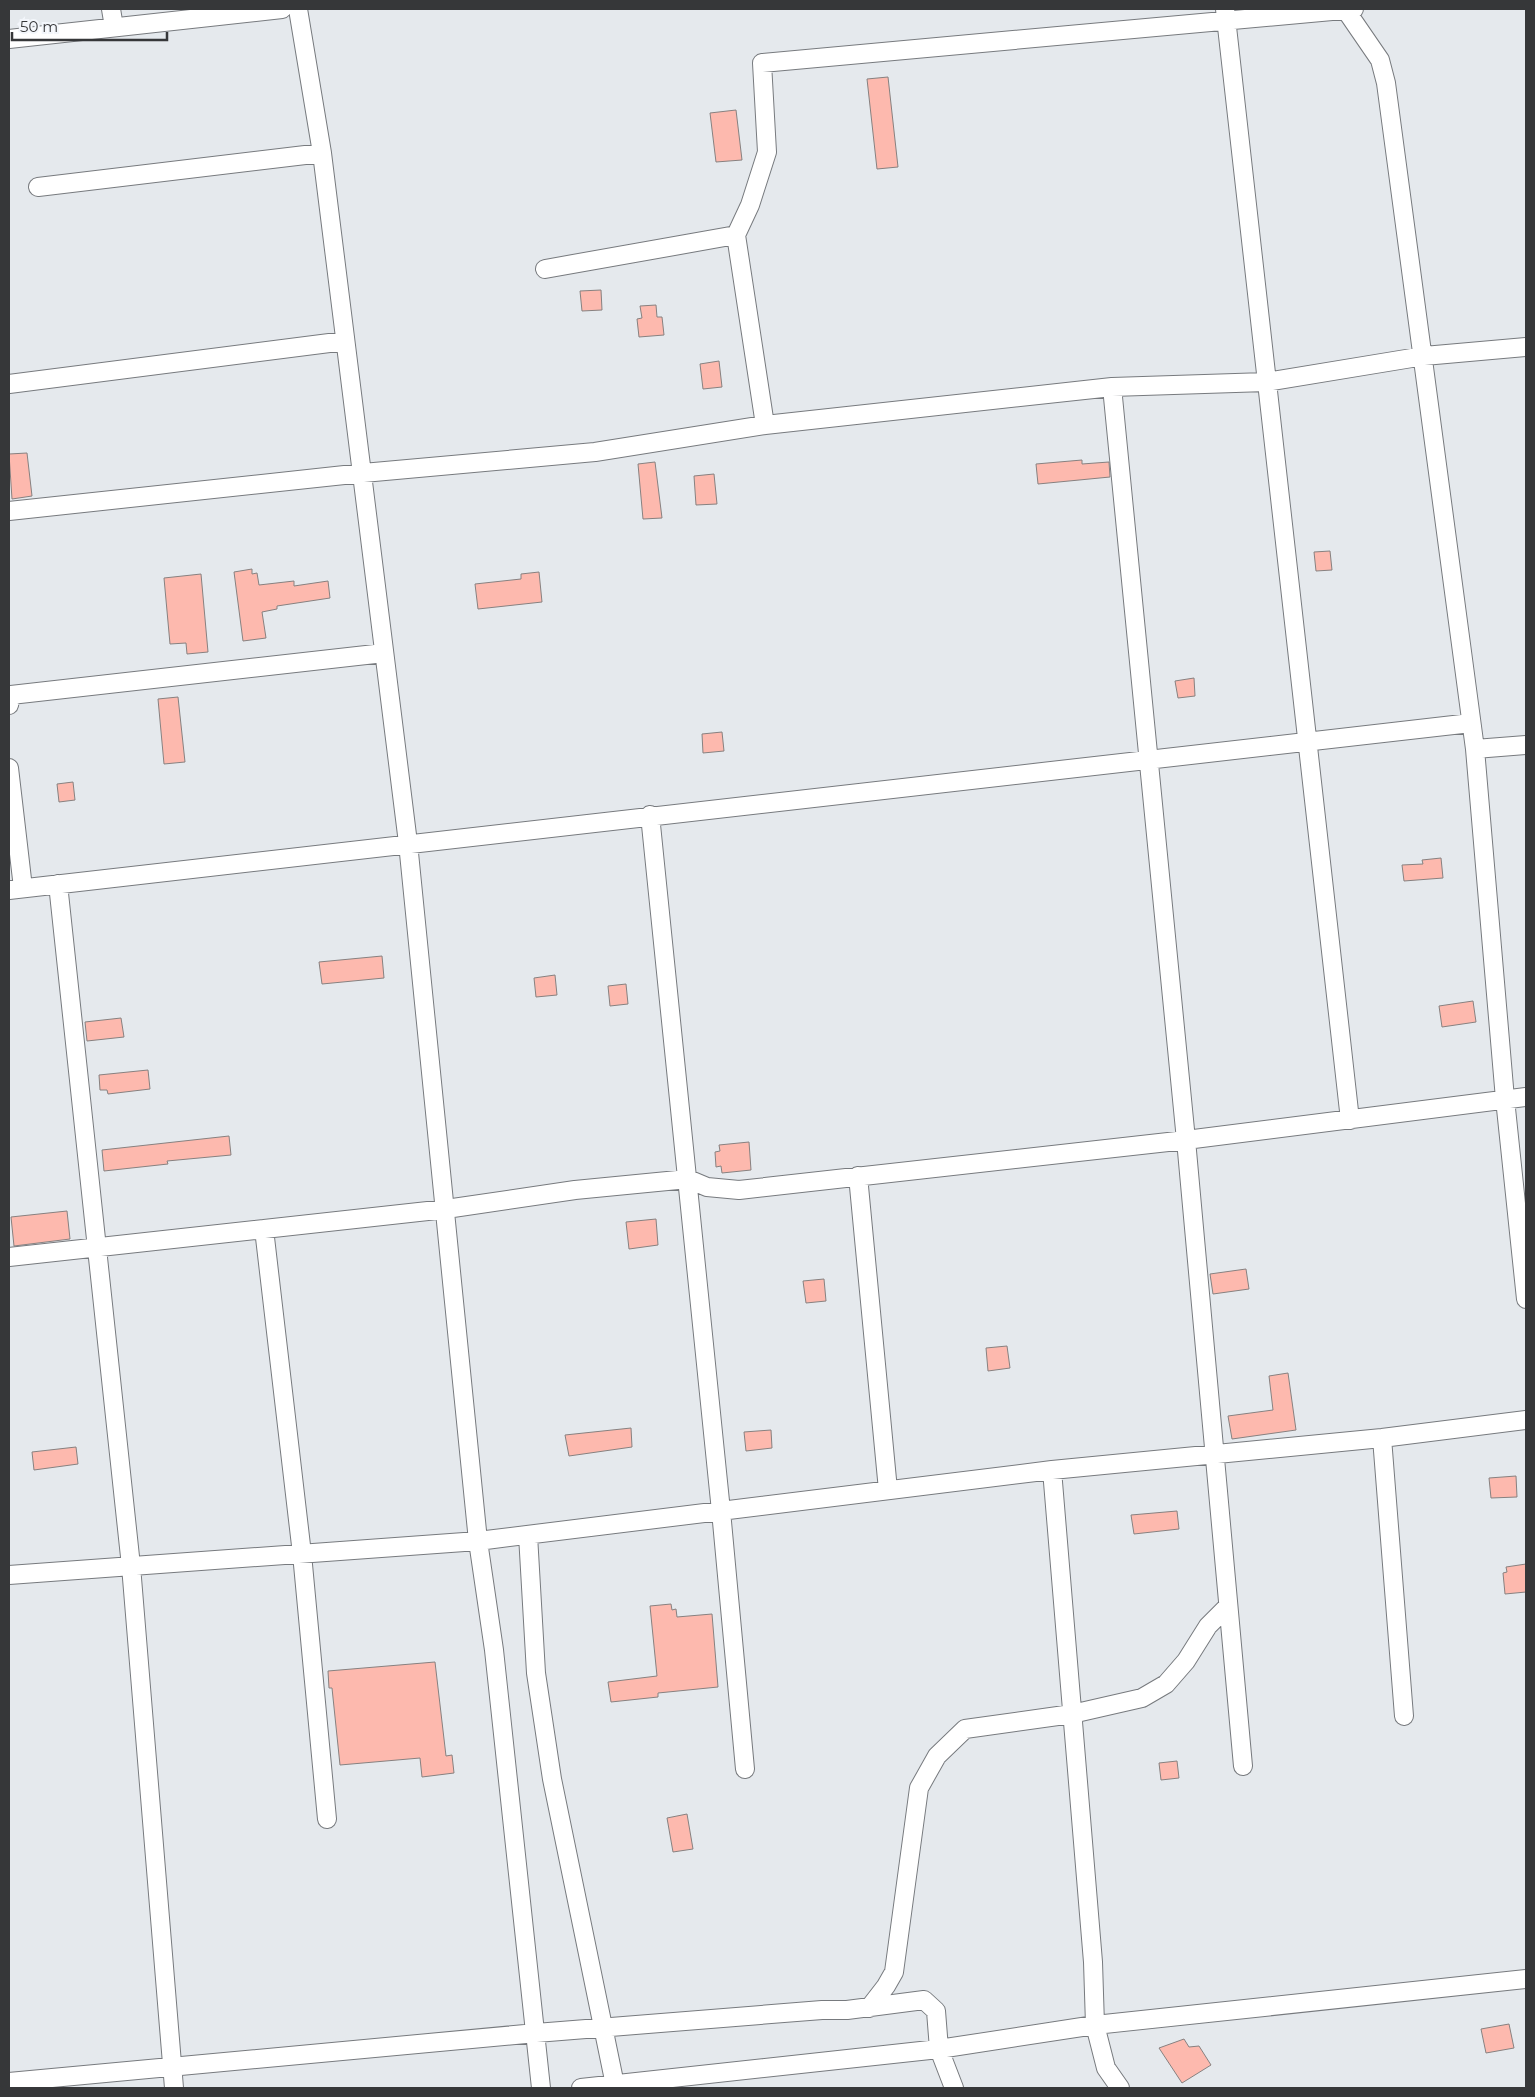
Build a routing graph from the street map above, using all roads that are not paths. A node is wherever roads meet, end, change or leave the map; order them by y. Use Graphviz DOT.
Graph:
graph roads {
  1 [pos="111,9"];
  2 [pos="282,9"];
  3 [pos="298,9"];
  4 [pos="1348,9"];
  5 [pos="1226,14"];
  6 [pos="114,27"];
  7 [pos="9,39"];
  8 [pos="322,153"];
  9 [pos="38,187"];
  10 [pos="736,235"];
  11 [pos="545,269"];
  12 [pos="345,341"];
  13 [pos="1526,347"];
  14 [pos="1424,356"];
  15 [pos="1266,382"];
  16 [pos="9,384"];
  17 [pos="1112,387"];
  18 [pos="765,425"];
  19 [pos="363,473"];
  20 [pos="9,511"];
  21 [pos="384,653"];
  22 [pos="9,705"];
  23 [pos="1471,723"];
  24 [pos="1307,741"];
  25 [pos="1526,745"];
  26 [pos="1475,749"];
  27 [pos="1148,759"];
  28 [pos="9,768"];
  29 [pos="650,815"];
  30 [pos="408,843"];
  31 [pos="58,884"];
  32 [pos="16,889"];
  33 [pos="1526,1097"];
  34 [pos="1504,1099"];
  35 [pos="1350,1120"];
  36 [pos="1186,1140"];
  37 [pos="858,1176"];
  38 [pos="688,1179"];
  39 [pos="446,1209"];
  40 [pos="264,1229"];
  41 [pos="97,1248"];
  42 [pos="9,1257"];
  43 [pos="1526,1299"];
  44 [pos="1526,1420"];
  45 [pos="1382,1438"];
  46 [pos="1214,1454"];
  47 [pos="1052,1470"];
  48 [pos="888,1490"];
  49 [pos="721,1511"];
  50 [pos="528,1535"];
  51 [pos="478,1541"];
  52 [pos="302,1554"];
  53 [pos="131,1566"];
  54 [pos="9,1575"];
  55 [pos="1228,1606"];
  56 [pos="1072,1714"];
  57 [pos="1404,1716"];
  58 [pos="1243,1766"];
  59 [pos="745,1769"];
  60 [pos="327,1819"];
  61 [pos="1526,1979"];
  62 [pos="869,2008"];
  63 [pos="1096,2025"];
  64 [pos="603,2028"];
  65 [pos="536,2033"];
  66 [pos="939,2050"];
  67 [pos="172,2067"];
  68 [pos="9,2082"];
  69 [pos="615,2084"];
  70 [pos="174,2088"];
  71 [pos="541,2088"];
  72 [pos="581,2088"];
  73 [pos="954,2088"];
  74 [pos="1120,2088"];
  1 -- 6 [label="street"];
  2 -- 6 [label="street"];
  3 -- 8 [label="street"];
  4 -- 5 [label="street"];
  4 -- 14 [label="street"];
  5 -- 10 [label="street"];
  5 -- 15 [label="street"];
  6 -- 7 [label="street"];
  8 -- 9 [label="street"];
  8 -- 12 [label="street"];
  10 -- 11 [label="street"];
  10 -- 18 [label="street"];
  12 -- 16 [label="street"];
  12 -- 19 [label="street"];
  13 -- 14 [label="street"];
  14 -- 15 [label="street"];
  14 -- 23 [label="street"];
  15 -- 17 [label="street"];
  15 -- 24 [label="street"];
  17 -- 18 [label="street"];
  17 -- 27 [label="street"];
  18 -- 19 [label="street"];
  19 -- 20 [label="street"];
  19 -- 21 [label="street"];
  21 -- 22 [label="street"];
  21 -- 30 [label="street"];
  23 -- 24 [label="street"];
  23 -- 26 [label="street"];
  24 -- 27 [label="street"];
  24 -- 35 [label="street"];
  25 -- 26 [label="street"];
  26 -- 34 [label="street"];
  27 -- 29 [label="street"];
  27 -- 36 [label="street"];
  28 -- 32 [label="street"];
  29 -- 30 [label="street"];
  29 -- 38 [label="street"];
  30 -- 31 [label="street"];
  30 -- 39 [label="street"];
  31 -- 32 [label="street"];
  31 -- 41 [label="street"];
  33 -- 34 [label="street"];
  34 -- 35 [label="street"];
  34 -- 43 [label="street"];
  35 -- 36 [label="street"];
  36 -- 37 [label="street"];
  36 -- 46 [label="street"];
  37 -- 38 [label="street"];
  37 -- 48 [label="street"];
  38 -- 39 [label="street"];
  38 -- 49 [label="street"];
  39 -- 40 [label="street"];
  39 -- 51 [label="street"];
  40 -- 41 [label="street"];
  40 -- 52 [label="street"];
  41 -- 42 [label="street"];
  41 -- 53 [label="street"];
  44 -- 45 [label="street"];
  45 -- 46 [label="street"];
  45 -- 57 [label="street"];
  46 -- 47 [label="street"];
  46 -- 55 [label="street"];
  47 -- 48 [label="street"];
  47 -- 56 [label="street"];
  48 -- 49 [label="street"];
  49 -- 50 [label="street"];
  49 -- 59 [label="street"];
  50 -- 51 [label="street"];
  50 -- 64 [label="street"];
  51 -- 52 [label="street"];
  51 -- 65 [label="street"];
  52 -- 53 [label="street"];
  52 -- 60 [label="street"];
  53 -- 54 [label="street"];
  53 -- 67 [label="street"];
  55 -- 56 [label="street"];
  55 -- 58 [label="street"];
  56 -- 62 [label="street"];
  56 -- 63 [label="street"];
  61 -- 63 [label="street"];
  62 -- 64 [label="street"];
  62 -- 66 [label="street"];
  63 -- 66 [label="street"];
  63 -- 74 [label="street"];
  64 -- 65 [label="street"];
  64 -- 69 [label="street"];
  65 -- 67 [label="street"];
  65 -- 71 [label="street"];
  66 -- 69 [label="street"];
  66 -- 73 [label="street"];
  67 -- 68 [label="street"];
  67 -- 70 [label="street"];
  69 -- 72 [label="street"];
}
